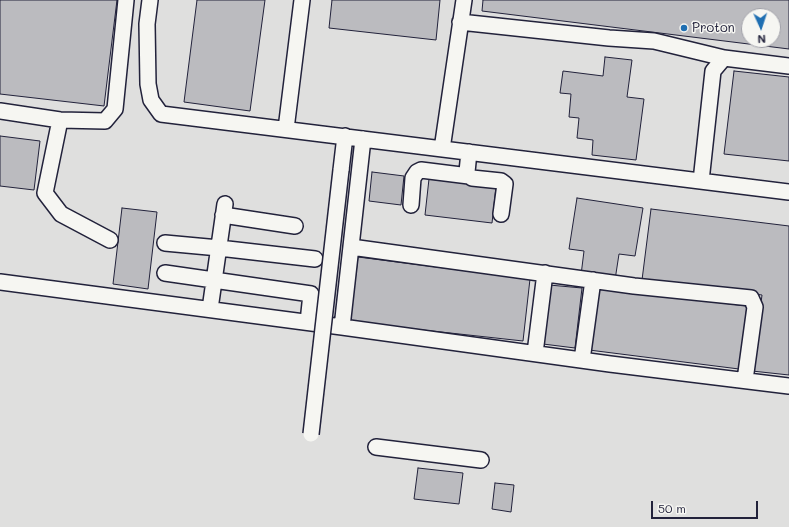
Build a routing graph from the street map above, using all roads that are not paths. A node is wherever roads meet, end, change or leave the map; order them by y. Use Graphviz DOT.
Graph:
graph roads {
  1 [pos="126,0"];
  2 [pos="150,0"];
  3 [pos="302,0"];
  4 [pos="464,0"];
  5 [pos="460,22"];
  6 [pos="724,58"];
  7 [pos="789,66"];
  8 [pos="0,111"];
  9 [pos="60,120"];
  10 [pos="286,129"];
  11 [pos="344,136"];
  12 [pos="363,139"];
  13 [pos="442,149"];
  14 [pos="469,152"];
  15 [pos="469,176"];
  16 [pos="701,181"];
  17 [pos="789,192"];
  18 [pos="411,205"];
  19 [pos="501,214"];
  20 [pos="295,226"];
  21 [pos="110,240"];
  22 [pos="165,243"];
  23 [pos="351,247"];
  24 [pos="219,248"];
  25 [pos="315,259"];
  26 [pos="165,273"];
  27 [pos="545,273"];
  28 [pos="214,280"];
  29 [pos="593,280"];
  30 [pos="0,282"];
  31 [pos="210,309"];
  32 [pos="308,322"];
  33 [pos="342,326"];
  34 [pos="535,353"];
  35 [pos="582,360"];
  36 [pos="745,380"];
  37 [pos="789,386"];
  38 [pos="311,434"];
  39 [pos="376,447"];
  40 [pos="482,460"];
  1 -- 9 [label="lane"];
  2 -- 10 [label="lane"];
  3 -- 10 [label="lane"];
  4 -- 5 [label="lane"];
  5 -- 6 [label="lane"];
  5 -- 13 [label="lane"];
  6 -- 7 [label="lane"];
  6 -- 16 [label="lane"];
  8 -- 9 [label="lane"];
  9 -- 21 [label="lane"];
  10 -- 11 [label="lane"];
  11 -- 12 [label="lane"];
  11 -- 38 [label="lane, bridge"];
  12 -- 13 [label="lane"];
  12 -- 23 [label="lane"];
  13 -- 14 [label="lane"];
  14 -- 15 [label="lane"];
  14 -- 16 [label="lane"];
  15 -- 18 [label="lane"];
  15 -- 19 [label="lane"];
  16 -- 17 [label="lane"];
  20 -- 24 [label="lane"];
  22 -- 24 [label="lane"];
  23 -- 27 [label="lane"];
  23 -- 33 [label="lane"];
  24 -- 25 [label="lane"];
  24 -- 28 [label="lane"];
  26 -- 28 [label="lane"];
  27 -- 29 [label="lane"];
  27 -- 34 [label="lane"];
  28 -- 31 [label="lane"];
  28 -- 32 [label="lane"];
  29 -- 35 [label="lane"];
  29 -- 36 [label="lane"];
  30 -- 31 [label="lane"];
  31 -- 32 [label="lane"];
  32 -- 33 [label="lane"];
  33 -- 34 [label="lane"];
  34 -- 35 [label="lane"];
  35 -- 36 [label="lane"];
  36 -- 37 [label="lane"];
  39 -- 40 [label="lane"];
}
